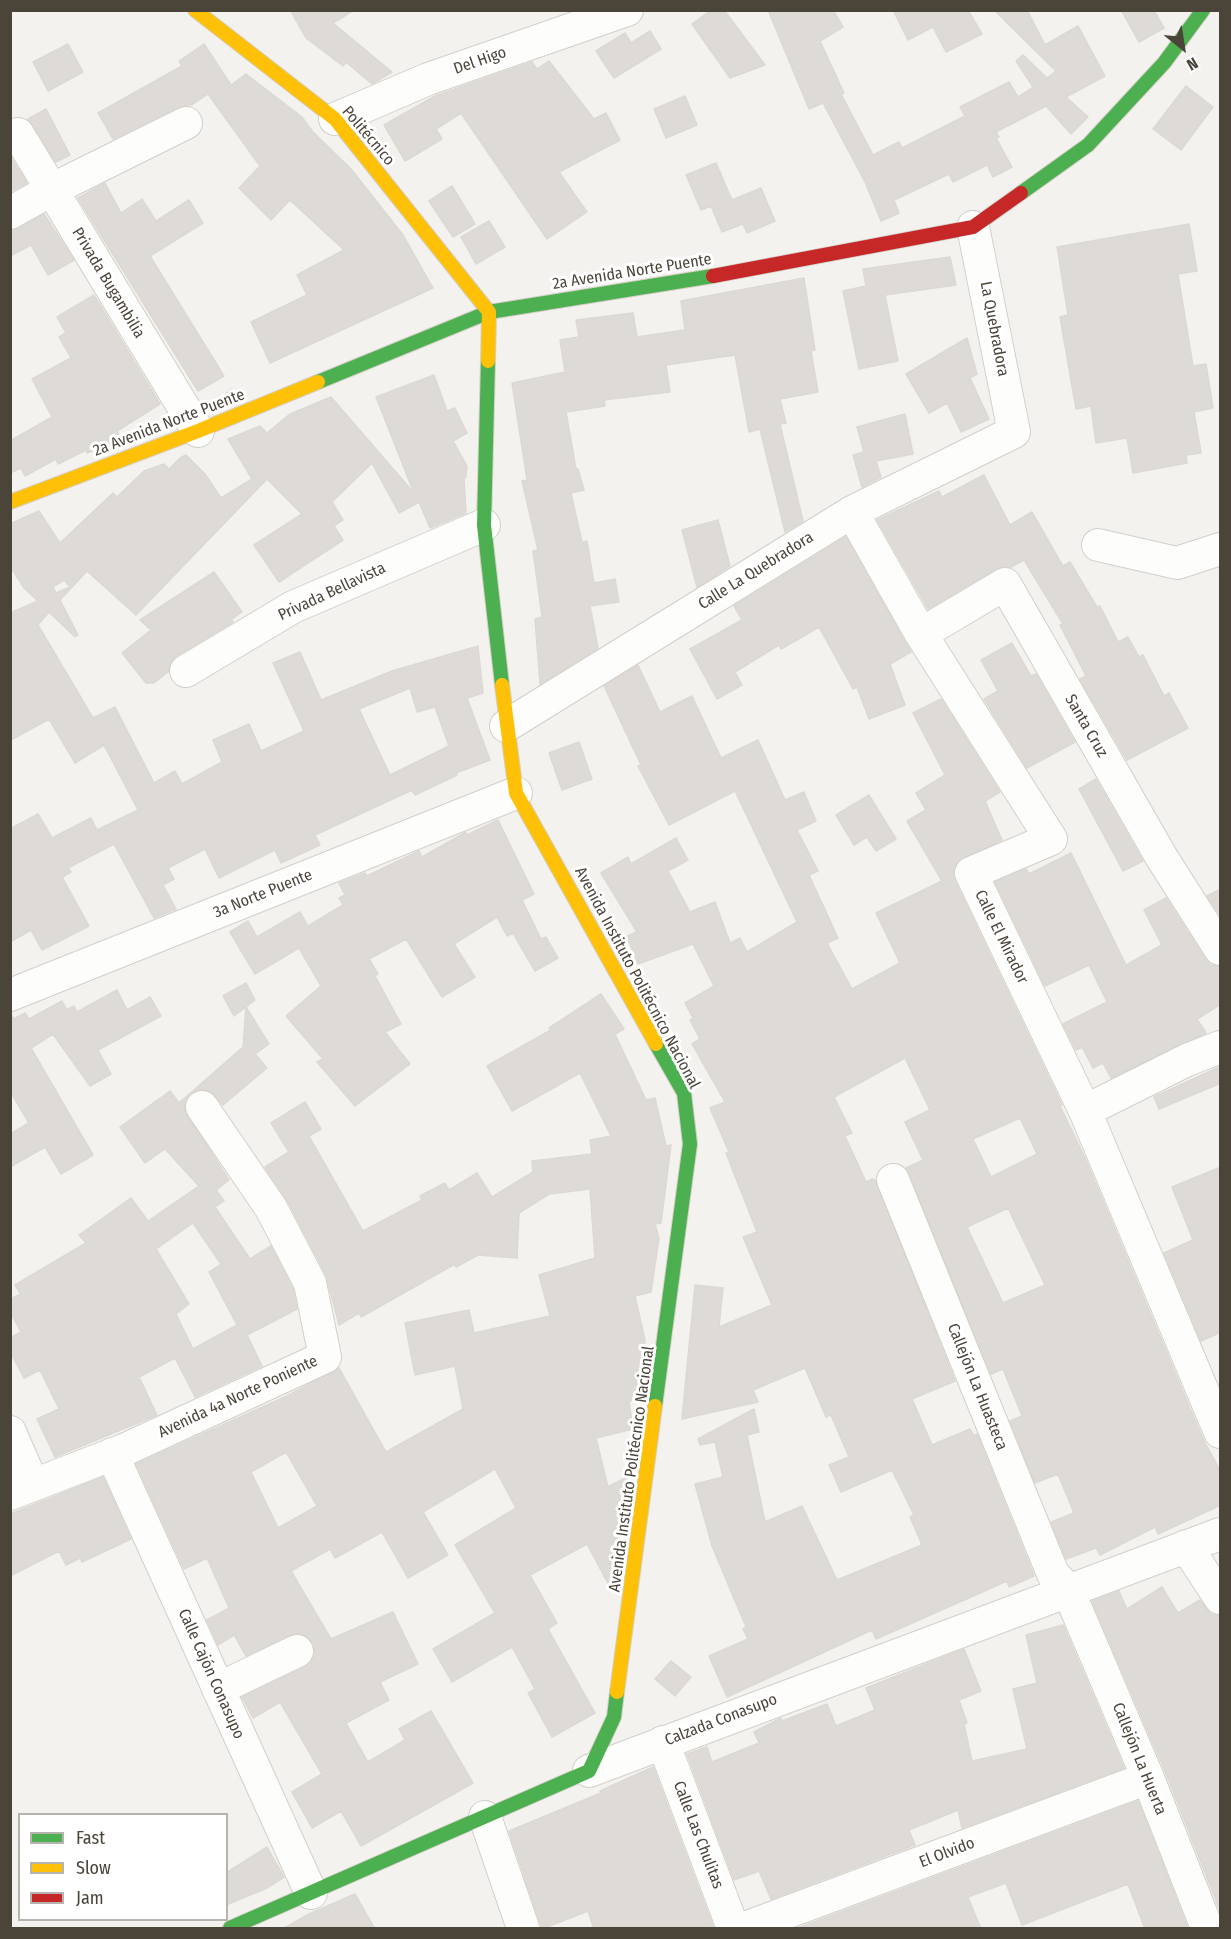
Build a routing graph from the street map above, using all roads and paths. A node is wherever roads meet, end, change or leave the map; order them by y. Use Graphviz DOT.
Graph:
graph roads {
  1 [pos="195,10"];
  2 [pos="627,10"];
  3 [pos="1203,10"];
  4 [pos="335,119"];
  5 [pos="186,123"];
  6 [pos="18,134"];
  7 [pos="51,190"];
  8 [pos="10,213"];
  9 [pos="974,227"];
  10 [pos="489,312"];
  11 [pos="198,431"];
  12 [pos="1014,432"];
  13 [pos="10,502"];
  14 [pos="852,512"];
  15 [pos="484,525"];
  16 [pos="1098,544"];
  17 [pos="1221,549"];
  18 [pos="921,634"];
  19 [pos="186,670"];
  20 [pos="506,726"];
  21 [pos="516,793"];
  22 [pos="1221,949"];
  23 [pos="10,996"];
  24 [pos="1221,1047"];
  25 [pos="202,1107"];
  26 [pos="1085,1111"];
  27 [pos="893,1180"];
  28 [pos="10,1432"];
  29 [pos="1221,1432"];
  30 [pos="118,1452"];
  31 [pos="22,1490"];
  32 [pos="1221,1534"];
  33 [pos="1186,1546"];
  34 [pos="1068,1590"];
  35 [pos="1221,1598"];
  36 [pos="297,1651"];
  37 [pos="218,1689"];
  38 [pos="663,1742"];
  39 [pos="590,1771"];
  40 [pos="1148,1778"];
  41 [pos="485,1817"];
  42 [pos="311,1893"];
  43 [pos="230,1929"];
  44 [pos="523,1929"];
  45 [pos="733,1929"];
  46 [pos="745,1929"];
  47 [pos="1207,1929"];
  1 -- 4 [label="street, Politécnico"];
  2 -- 4 [label="street, Del Higo"];
  3 -- 9 [label="street, 2a Avenida Norte Puente"];
  4 -- 10 [label="street, Politécnico"];
  5 -- 7 [label="street"];
  6 -- 7 [label="street, Privada Bugambilia"];
  7 -- 8 [label="street"];
  7 -- 11 [label="street, Privada Bugambilia"];
  9 -- 10 [label="street, 2a Avenida Norte Puente"];
  9 -- 12 [label="street, La Quebradora"];
  10 -- 11 [label="street, 2a Avenida Norte Puente"];
  10 -- 15 [label="street, Avenida Instituto Politécnico Nacional"];
  11 -- 13 [label="street, 2a Avenida Norte Puente"];
  12 -- 14 [label="street, Calle La Quebradora"];
  14 -- 18 [label="street, Calle El Mirador"];
  14 -- 20 [label="street, Calle La Quebradora"];
  15 -- 19 [label="street, Privada Bellavista"];
  15 -- 20 [label="street, Avenida Instituto Politécnico Nacional"];
  16 -- 17 [label="street"];
  18 -- 22 [label="street, Santa Cruz"];
  18 -- 26 [label="street, Calle El Mirador"];
  20 -- 21 [label="street, Avenida Instituto Politécnico Nacional"];
  21 -- 23 [label="street, 3a Norte Puente"];
  21 -- 39 [label="street, Avenida Instituto Politécnico Nacional"];
  24 -- 26 [label="street"];
  25 -- 30 [label="street, Avenida 4a Norte Poniente"];
  26 -- 29 [label="street, Calle El Mirador"];
  27 -- 34 [label="street, Callejón La Huasteca"];
  28 -- 31 [label="street"];
  30 -- 31 [label="street"];
  30 -- 37 [label="street, Calle Cajón Conasupo"];
  32 -- 33 [label="street, Calzada Conasupo"];
  33 -- 34 [label="street, Calzada Conasupo"];
  33 -- 35 [label="street"];
  34 -- 38 [label="street, Calzada Conasupo"];
  34 -- 40 [label="street, Callejón La Huerta"];
  36 -- 37 [label="street"];
  37 -- 42 [label="street, Calle Cajón Conasupo"];
  38 -- 39 [label="street, Calzada Conasupo"];
  38 -- 45 [label="street, Calle Las Chulitas"];
  39 -- 41 [label="street, Calzada Conasupo"];
  40 -- 46 [label="street, El Olvido"];
  40 -- 47 [label="street, Callejón La Huerta"];
  41 -- 42 [label="street, Calzada Conasupo"];
  41 -- 44 [label="street"];
  42 -- 43 [label="street, Calzada Conasupo"];
}
